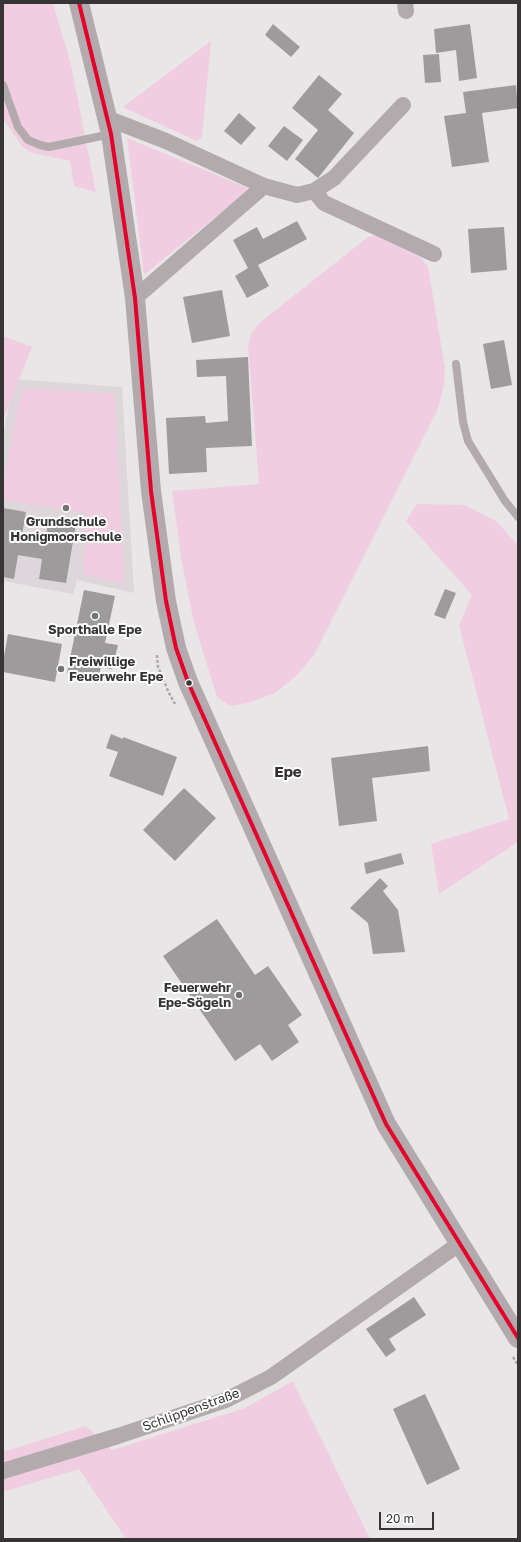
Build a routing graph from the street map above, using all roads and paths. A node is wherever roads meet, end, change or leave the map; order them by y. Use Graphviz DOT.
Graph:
graph roads {
  1 [pos="79,3"];
  2 [pos="3,84"];
  3 [pos="403,105"];
  4 [pos="110,127"];
  5 [pos="264,186"];
  6 [pos="314,191"];
  7 [pos="434,254"];
  8 [pos="135,298"];
  9 [pos="456,364"];
  10 [pos="518,518"];
  11 [pos="156,653"];
  12 [pos="176,706"];
  13 [pos="459,1244"];
  14 [pos="514,1345"];
  15 [pos="518,1365"];
  16 [pos="3,1471"];
  1 -- 4 [label="street"];
  2 -- 4 [label="lane"];
  3 -- 6 [label="street"];
  4 -- 5 [label="street"];
  4 -- 8 [label="street"];
  5 -- 6 [label="street"];
  5 -- 8 [label="street"];
  6 -- 7 [label="street"];
  8 -- 13 [label="street"];
  9 -- 10 [label="lane"];
  11 -- 12 [label="path"];
  13 -- 14 [label="street"];
  13 -- 16 [label="street, Schlippenstraße"];
  14 -- 15 [label="path"];
}
